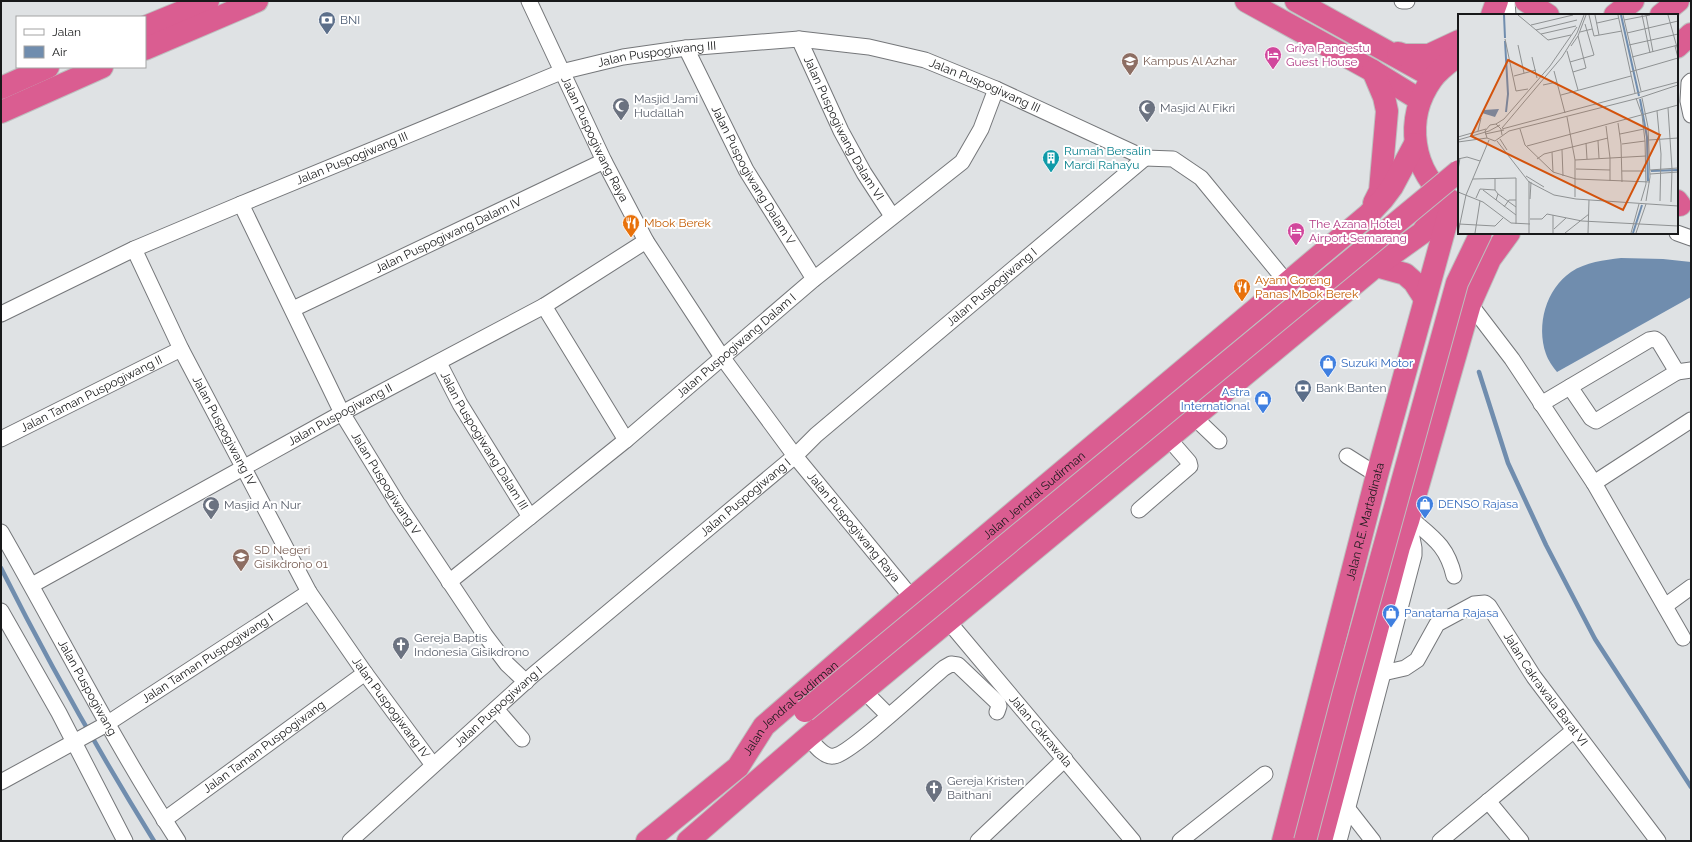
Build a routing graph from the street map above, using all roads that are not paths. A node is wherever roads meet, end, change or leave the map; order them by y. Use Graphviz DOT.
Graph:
graph roads {
  1 [pos="208,1"];
  2 [pos="257,1"];
  3 [pos="529,1"];
  4 [pos="1246,1"];
  5 [pos="1296,1"];
  6 [pos="1402,1"];
  7 [pos="1407,1"];
  8 [pos="1497,1"];
  9 [pos="1507,1"];
  10 [pos="1526,1"];
  11 [pos="1633,1"];
  12 [pos="1644,1"];
  13 [pos="1662,12"];
  14 [pos="1492,14"];
  15 [pos="1508,14"];
  16 [pos="1546,14"];
  17 [pos="1616,14"];
  18 [pos="146,27"];
  19 [pos="1691,31"];
  20 [pos="1678,32"];
  21 [pos="1691,34"];
  22 [pos="799,39"];
  23 [pos="1458,41"];
  24 [pos="1678,45"];
  25 [pos="1380,46"];
  26 [pos="686,48"];
  27 [pos="146,49"];
  28 [pos="1458,56"];
  29 [pos="46,68"];
  30 [pos="100,68"];
  31 [pos="1373,71"];
  32 [pos="561,72"];
  33 [pos="1433,77"];
  34 [pos="1691,81"];
  35 [pos="1,88"];
  36 [pos="996,89"];
  37 [pos="1420,100"];
  38 [pos="1,112"];
  39 [pos="1691,115"];
  40 [pos="1415,144"];
  41 [pos="1145,158"];
  42 [pos="604,161"];
  43 [pos="1458,172"];
  44 [pos="1452,202"];
  45 [pos="241,204"];
  46 [pos="1368,215"];
  47 [pos="892,216"];
  48 [pos="1678,233"];
  49 [pos="1481,234"];
  50 [pos="1507,234"];
  51 [pos="1691,238"];
  52 [pos="646,241"];
  53 [pos="134,249"];
  54 [pos="1376,266"];
  55 [pos="814,279"];
  56 [pos="1287,282"];
  57 [pos="1425,299"];
  58 [pos="1470,304"];
  59 [pos="544,306"];
  60 [pos="293,309"];
  61 [pos="1,314"];
  62 [pos="1316,317"];
  63 [pos="181,349"];
  64 [pos="722,357"];
  65 [pos="439,363"];
  66 [pos="1684,371"];
  67 [pos="1570,387"];
  68 [pos="1399,394"];
  69 [pos="1444,397"];
  70 [pos="1541,404"];
  71 [pos="342,413"];
  72 [pos="1195,418"];
  73 [pos="1691,420"];
  74 [pos="1,439"];
  75 [pos="1169,439"];
  76 [pos="626,440"];
  77 [pos="1219,441"];
  78 [pos="795,456"];
  79 [pos="1347,456"];
  80 [pos="245,468"];
  81 [pos="1377,475"];
  82 [pos="1594,482"];
  83 [pos="1138,510"];
  84 [pos="530,518"];
  85 [pos="1409,519"];
  86 [pos="1,532"];
  87 [pos="1454,576"];
  88 [pos="449,582"];
  89 [pos="32,585"];
  90 [pos="1691,587"];
  91 [pos="309,592"];
  92 [pos="912,598"];
  93 [pos="1665,606"];
  94 [pos="1,611"];
  95 [pos="948,621"];
  96 [pos="1683,638"];
  97 [pos="365,673"];
  98 [pos="1383,673"];
  99 [pos="526,682"];
  100 [pos="864,691"];
  101 [pos="496,709"];
  102 [pos="997,712"];
  103 [pos="888,715"];
  104 [pos="106,724"];
  105 [pos="1573,731"];
  106 [pos="808,737"];
  107 [pos="522,739"];
  108 [pos="77,740"];
  109 [pos="1065,759"];
  110 [pos="433,765"];
  111 [pos="738,767"];
  112 [pos="1265,774"];
  113 [pos="1,782"];
  114 [pos="1488,801"];
  115 [pos="1348,809"];
  116 [pos="164,820"];
  117 [pos="125,841"];
  118 [pos="178,841"];
  119 [pos="350,841"];
  120 [pos="647,841"];
  121 [pos="688,841"];
  122 [pos="978,841"];
  123 [pos="1133,841"];
  124 [pos="1180,841"];
  125 [pos="1283,841"];
  126 [pos="1305,841"];
  127 [pos="1321,841"];
  128 [pos="1339,841"];
  129 [pos="1373,841"];
  130 [pos="1440,841"];
  131 [pos="1521,841"];
  132 [pos="1658,841"];
  1 -- 18 [label="highway"];
  2 -- 27 [label="highway"];
  3 -- 32 [label="street, Jalan Puspogiwang Raya"];
  4 -- 31 [label="highway"];
  5 -- 25 [label="highway"];
  6 -- 7 [label="street"];
  8 -- 14 [label="highway"];
  9 -- 15 [label="street"];
  10 -- 16 [label="highway"];
  11 -- 17 [label="highway"];
  12 -- 13 [label="highway"];
  19 -- 20 [label="highway"];
  21 -- 24 [label="highway"];
  22 -- 26 [label="street, Jalan Puspogiwang III"];
  22 -- 36 [label="street, Jalan Puspogiwang III"];
  22 -- 47 [label="street, Jalan Puspogiwang Dalam VI"];
  23 -- 25 [label="highway"];
  25 -- 33 [label="highway"];
  26 -- 32 [label="street, Jalan Puspogiwang III"];
  26 -- 55 [label="street, Jalan Puspogiwang Dalam V"];
  28 -- 33 [label="highway"];
  29 -- 35 [label="highway"];
  30 -- 38 [label="highway"];
  31 -- 37 [label="highway"];
  31 -- 46 [label="highway"];
  32 -- 42 [label="street, Jalan Puspogiwang Raya"];
  32 -- 45 [label="street, Jalan Puspogiwang III"];
  33 -- 37 [label="highway"];
  34 -- 39 [label="street"];
  36 -- 41 [label="street, Jalan Puspogiwang III"];
  36 -- 47 [label="street, Jalan Puspogiwang Dalam I"];
  37 -- 40 [label="highway"];
  40 -- 44 [label="highway"];
  40 -- 46 [label="highway, Jalan Jendral Sudirman"];
  41 -- 56 [label="street, Jalan Puspogiwang III"];
  41 -- 78 [label="street, Jalan Puspogiwang I"];
  42 -- 52 [label="street, Jalan Puspogiwang Raya"];
  42 -- 60 [label="street, Jalan Puspogiwang Dalam IV"];
  43 -- 111 [label="highway, bridge"];
  44 -- 54 [label="highway"];
  44 -- 57 [label="highway, Jalan R.E. Martadinata"];
  45 -- 53 [label="street, Jalan Puspogiwang III"];
  45 -- 60 [label="street, Jalan Puspogiwang V"];
  46 -- 56 [label="highway, Jalan Jendral Sudirman"];
  47 -- 55 [label="street, Jalan Puspogiwang Dalam I"];
  48 -- 51 [label="street"];
  49 -- 126 [label="highway, bridge"];
  50 -- 58 [label="highway"];
  52 -- 59 [label="street, Jalan Puspogiwang II"];
  52 -- 64 [label="street, Jalan Puspogiwang Raya"];
  53 -- 61 [label="street, Jalan Puspogiwang III"];
  53 -- 63 [label="street, Jalan Puspogiwang IV"];
  54 -- 57 [label="highway"];
  54 -- 62 [label="highway"];
  55 -- 64 [label="street, Jalan Puspogiwang Dalam I"];
  56 -- 62 [label="street, Jalan Puspogiwang III"];
  56 -- 92 [label="highway, Jalan Jendral Sudirman"];
  57 -- 68 [label="highway, Jalan R.E. Martadinata"];
  58 -- 69 [label="highway"];
  58 -- 70 [label="street"];
  59 -- 65 [label="street, Jalan Puspogiwang II"];
  59 -- 76 [label="street"];
  60 -- 71 [label="street, Jalan Puspogiwang V"];
  62 -- 72 [label="highway"];
  63 -- 74 [label="street, Jalan Taman Puspogiwang II"];
  63 -- 80 [label="street, Jalan Puspogiwang IV"];
  64 -- 76 [label="street, Jalan Puspogiwang Dalam I"];
  64 -- 78 [label="street, Jalan Puspogiwang Raya"];
  65 -- 71 [label="street, Jalan Puspogiwang II"];
  65 -- 84 [label="street, Jalan Puspogiwang Dalam III"];
  66 -- 67 [label="street"];
  66 -- 67 [label="street"];
  67 -- 70 [label="street"];
  68 -- 69 [label="highway"];
  68 -- 81 [label="highway, Jalan R.E. Martadinata"];
  69 -- 85 [label="highway"];
  70 -- 82 [label="street"];
  71 -- 80 [label="street, Jalan Puspogiwang II"];
  71 -- 88 [label="street, Jalan Puspogiwang V"];
  72 -- 75 [label="highway"];
  72 -- 77 [label="street"];
  73 -- 82 [label="street"];
  75 -- 83 [label="street"];
  75 -- 95 [label="highway"];
  76 -- 84 [label="street, Jalan Puspogiwang Dalam I"];
  78 -- 92 [label="street, Jalan Puspogiwang Raya"];
  78 -- 99 [label="street, Jalan Puspogiwang I"];
  79 -- 81 [label="street"];
  80 -- 89 [label="street, Jalan Puspogiwang II"];
  80 -- 91 [label="street, Jalan Puspogiwang IV"];
  81 -- 125 [label="highway, Jalan R.E. Martadinata"];
  82 -- 93 [label="street"];
  84 -- 88 [label="street, Jalan Puspogiwang Dalam I"];
  85 -- 87 [label="street"];
  85 -- 98 [label="street"];
  85 -- 127 [label="highway"];
  86 -- 89 [label="street, Jalan Puspogiwang"];
  88 -- 99 [label="street, Jalan Puspogiwang V"];
  89 -- 104 [label="street, Jalan Puspogiwang"];
  90 -- 93 [label="street"];
  91 -- 97 [label="street, Jalan Puspogiwang IV"];
  91 -- 104 [label="street, Jalan Taman Puspogiwang I"];
  92 -- 111 [label="highway, Jalan Jendral Sudirman"];
  93 -- 96 [label="street"];
  94 -- 108 [label="street"];
  95 -- 100 [label="highway"];
  95 -- 109 [label="street, Jalan Cakrawala"];
  97 -- 110 [label="street, Jalan Puspogiwang IV"];
  97 -- 116 [label="street, Jalan Taman Puspogiwang"];
  98 -- 105 [label="street, Jalan Cakrawala Barat VI"];
  98 -- 115 [label="street"];
  99 -- 101 [label="street, Jalan Puspogiwang I"];
  100 -- 103 [label="street"];
  100 -- 106 [label="highway"];
  101 -- 107 [label="street"];
  101 -- 110 [label="street, Jalan Puspogiwang I"];
  102 -- 103 [label="street"];
  103 -- 106 [label="street"];
  104 -- 108 [label="street, Jalan Taman Puspogiwang I"];
  104 -- 116 [label="street, Jalan Puspogiwang"];
  105 -- 114 [label="street"];
  105 -- 132 [label="street, Jalan Cakrawala Barat VI"];
  106 -- 121 [label="highway"];
  108 -- 113 [label="street, Jalan Taman Puspogiwang I"];
  108 -- 117 [label="street"];
  109 -- 122 [label="street"];
  109 -- 123 [label="street, Jalan Cakrawala"];
  110 -- 119 [label="street, Jalan Puspogiwang I"];
  111 -- 120 [label="highway, Jalan Jendral Sudirman"];
  112 -- 124 [label="street"];
  114 -- 130 [label="street"];
  114 -- 131 [label="street"];
  115 -- 128 [label="street"];
  115 -- 129 [label="street"];
  116 -- 118 [label="street, Jalan Puspogiwang"];
}
